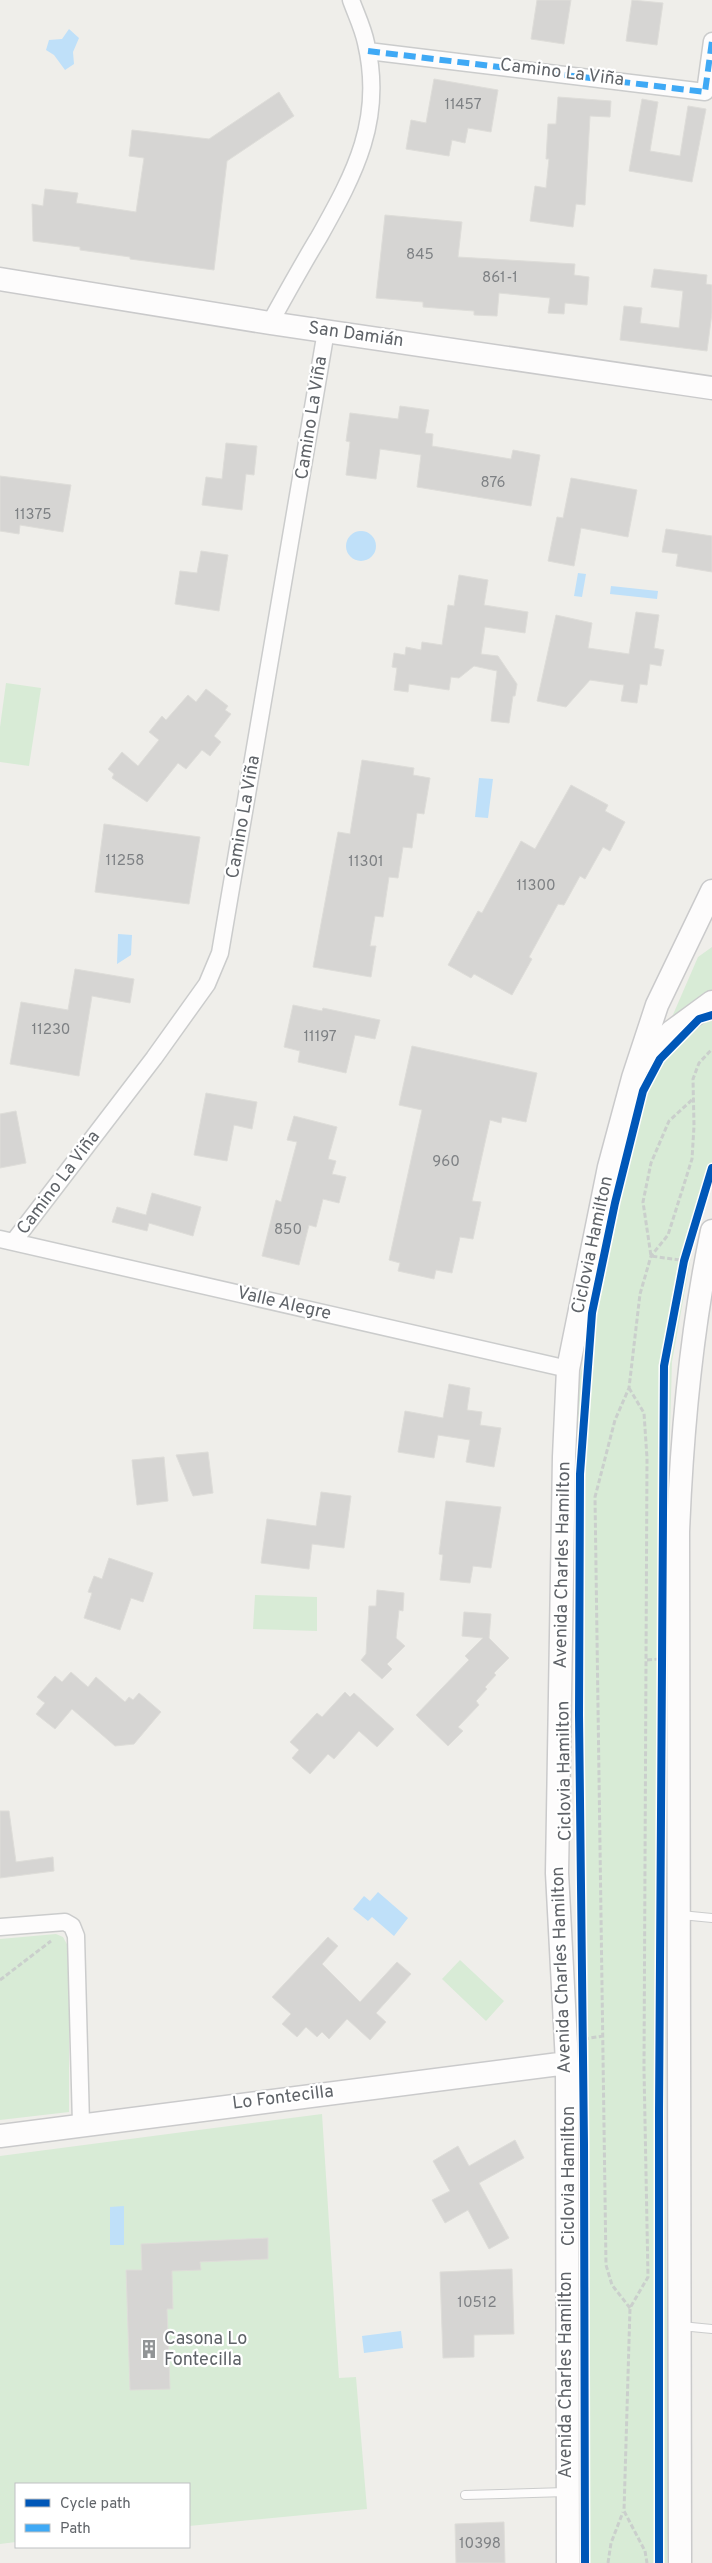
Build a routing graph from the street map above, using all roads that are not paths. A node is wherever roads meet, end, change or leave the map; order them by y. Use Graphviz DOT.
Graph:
graph roads {
  1 [pos="350,0"];
  2 [pos="712,40"];
  3 [pos="368,51"];
  4 [pos="0,279"];
  5 [pos="270,323"];
  6 [pos="326,331"];
  7 [pos="712,388"];
  8 [pos="712,891"];
  9 [pos="705,925"];
  10 [pos="712,1002"];
  11 [pos="633,1078"];
  12 [pos="712,1231"];
  13 [pos="7,1240"];
  14 [pos="568,1370"];
  15 [pos="680,1914"];
  16 [pos="712,1918"];
  17 [pos="0,1927"];
  18 [pos="575,2056"];
  19 [pos="81,2124"];
  20 [pos="0,2136"];
  21 [pos="679,2326"];
  22 [pos="712,2329"];
  23 [pos="566,2492"];
  24 [pos="465,2495"];
  25 [pos="568,2563"];
  26 [pos="680,2563"];
  1 -- 3 [label="street"];
  2 -- 3 [label="street, Camino La Viña"];
  3 -- 5 [label="street"];
  4 -- 5 [label="main road, San Damián"];
  5 -- 6 [label="main road, San Damián"];
  6 -- 7 [label="main road, San Damián"];
  6 -- 13 [label="street, Camino La Viña"];
  8 -- 9 [label="main road, Avenida Charles Hamilton"];
  9 -- 11 [label="main road, Avenida Charles Hamilton"];
  10 -- 11 [label="main road"];
  11 -- 14 [label="main road, Avenida Charles Hamilton"];
  12 -- 15 [label="main road"];
  13 -- 14 [label="street, Valle Alegre"];
  14 -- 18 [label="main road, Avenida Charles Hamilton"];
  15 -- 16 [label="lane"];
  15 -- 21 [label="main road"];
  17 -- 19 [label="street"];
  18 -- 19 [label="main road, Lo Fontecilla"];
  18 -- 23 [label="main road, Avenida Charles Hamilton"];
  19 -- 20 [label="main road, Lo Fontecilla"];
  21 -- 22 [label="lane"];
  21 -- 26 [label="main road"];
  23 -- 24 [label="lane"];
  23 -- 25 [label="main road, Avenida Charles Hamilton"];
}
